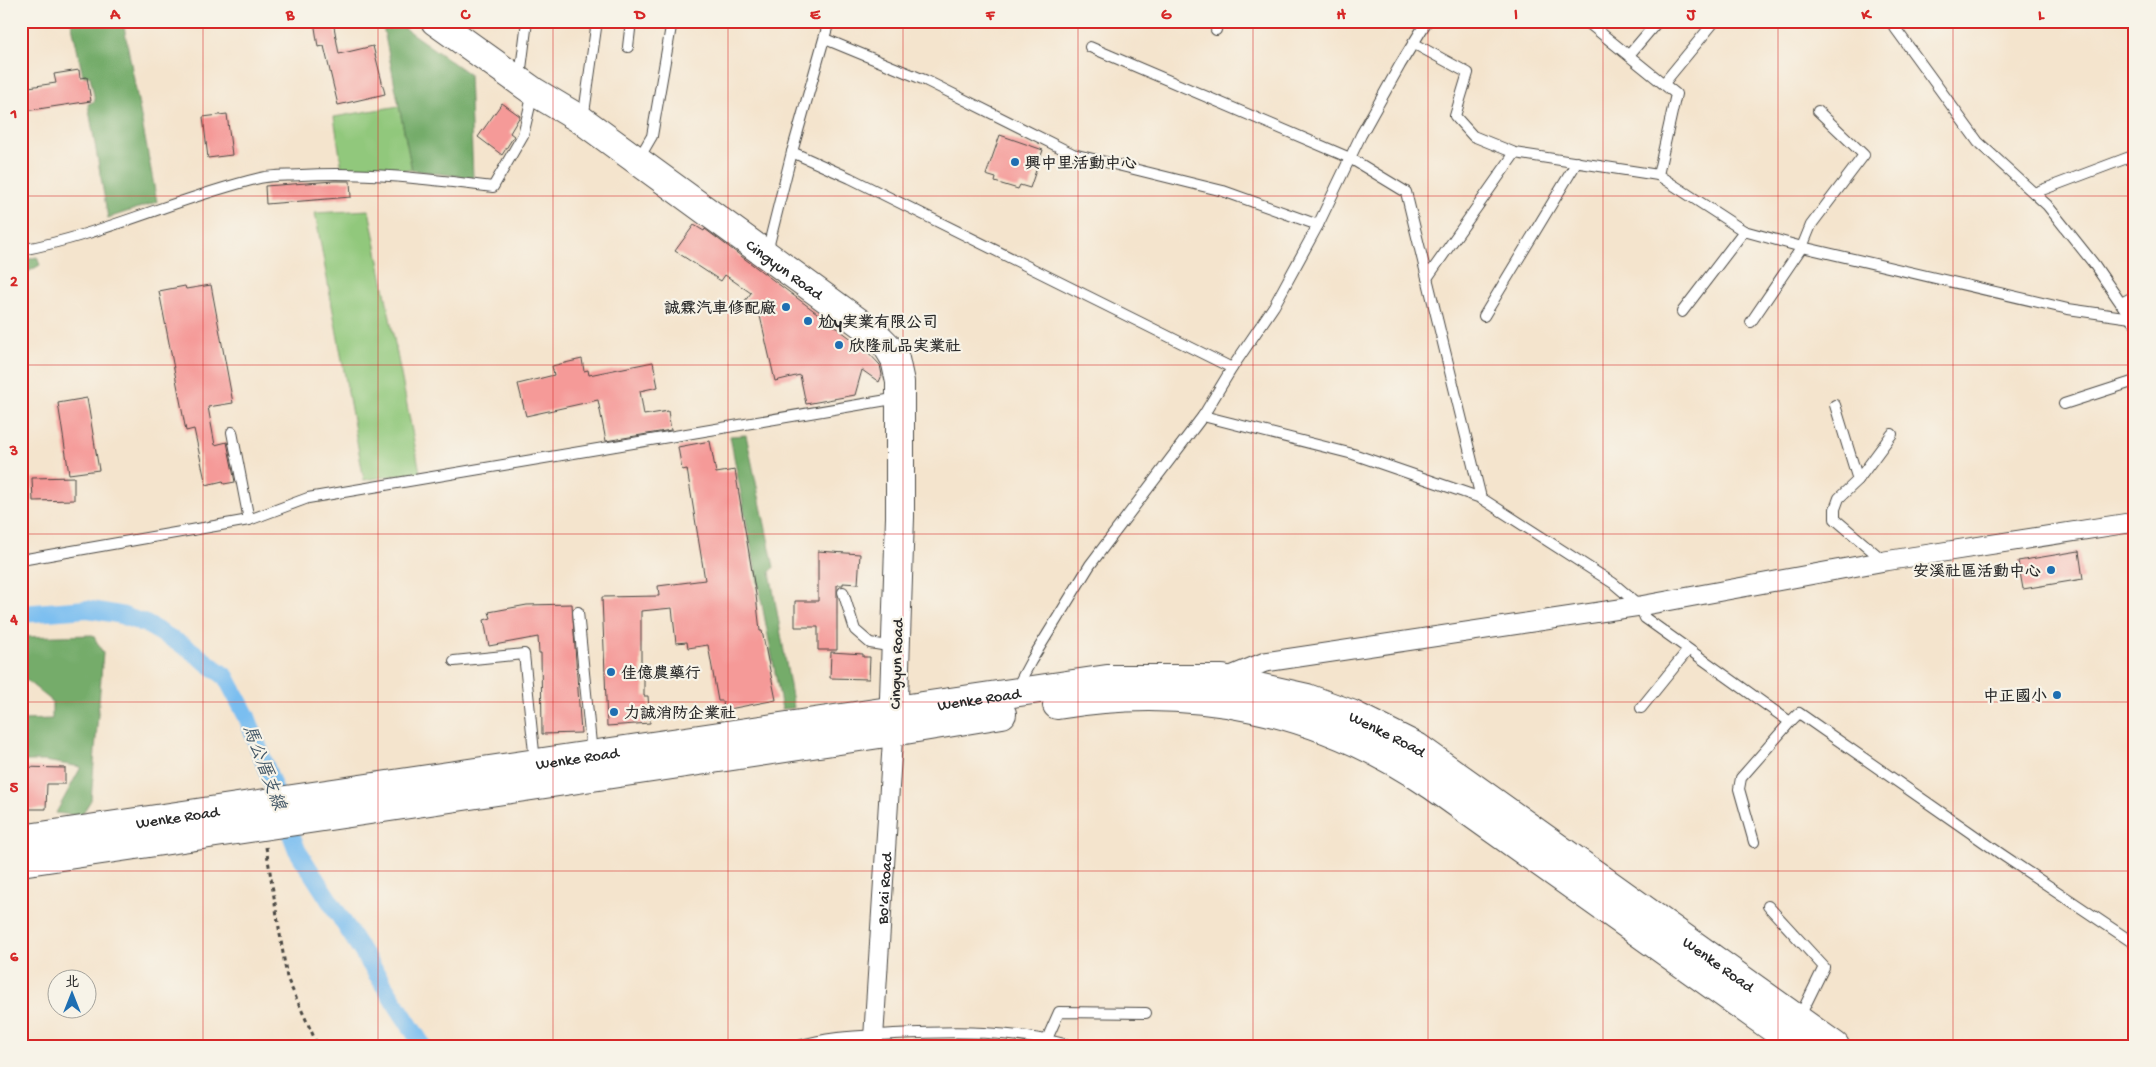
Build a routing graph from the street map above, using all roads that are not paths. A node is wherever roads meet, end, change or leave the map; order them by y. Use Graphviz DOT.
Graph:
graph roads {
  1 [pos="435,21"];
  2 [pos="527,21"];
  3 [pos="597,21"];
  4 [pos="631,21"];
  5 [pos="672,21"];
  6 [pos="829,21"];
  7 [pos="1427,21"];
  8 [pos="1586,21"];
  9 [pos="1658,21"];
  10 [pos="1715,21"];
  11 [pos="1890,21"];
  12 [pos="825,39"];
  13 [pos="1413,43"];
  14 [pos="628,47"];
  15 [pos="1090,47"];
  16 [pos="1629,55"];
  17 [pos="1664,83"];
  18 [pos="526,86"];
  19 [pos="1818,112"];
  20 [pos="583,121"];
  21 [pos="792,152"];
  22 [pos="1515,152"];
  23 [pos="2135,155"];
  24 [pos="1350,158"];
  25 [pos="638,161"];
  26 [pos="1578,162"];
  27 [pos="1658,175"];
  28 [pos="2034,193"];
  29 [pos="1318,225"];
  30 [pos="1744,231"];
  31 [pos="1802,247"];
  32 [pos="21,250"];
  33 [pos="767,254"];
  34 [pos="1427,278"];
  35 [pos="2135,296"];
  36 [pos="2121,303"];
  37 [pos="1682,312"];
  38 [pos="1484,316"];
  39 [pos="2133,321"];
  40 [pos="1751,322"];
  41 [pos="1232,368"];
  42 [pos="2135,381"];
  43 [pos="900,398"];
  44 [pos="2064,404"];
  45 [pos="1835,405"];
  46 [pos="1203,416"];
  47 [pos="232,432"];
  48 [pos="1892,434"];
  49 [pos="1858,480"];
  50 [pos="1481,498"];
  51 [pos="249,520"];
  52 [pos="2135,522"];
  53 [pos="21,560"];
  54 [pos="1885,561"];
  55 [pos="843,592"];
  56 [pos="1640,606"];
  57 [pos="578,612"];
  58 [pos="895,647"];
  59 [pos="1688,650"];
  60 [pos="454,661"];
  61 [pos="1218,689"];
  62 [pos="1010,704"];
  63 [pos="1641,708"];
  64 [pos="893,721"];
  65 [pos="1790,722"];
  66 [pos="592,755"];
  67 [pos="535,763"];
  68 [pos="312,807"];
  69 [pos="257,815"];
  70 [pos="21,839"];
  71 [pos="1754,842"];
  72 [pos="21,862"];
  73 [pos="1768,906"];
  74 [pos="2135,944"];
  75 [pos="1146,1013"];
  76 [pos="1794,1034"];
  77 [pos="1047,1039"];
  78 [pos="873,1042"];
  79 [pos="799,1046"];
  80 [pos="1073,1046"];
  81 [pos="1835,1046"];
  1 -- 18 [label="main road, Cingyun Road"];
  2 -- 18 [label="lane"];
  3 -- 20 [label="lane"];
  4 -- 14 [label="lane"];
  5 -- 25 [label="lane"];
  6 -- 12 [label="lane"];
  7 -- 13 [label="lane"];
  8 -- 16 [label="lane"];
  9 -- 16 [label="lane"];
  10 -- 17 [label="lane"];
  11 -- 28 [label="lane"];
  12 -- 21 [label="lane"];
  12 -- 29 [label="lane"];
  13 -- 22 [label="lane"];
  13 -- 24 [label="lane"];
  15 -- 24 [label="lane"];
  16 -- 17 [label="lane"];
  17 -- 27 [label="lane"];
  18 -- 20 [label="main road, Cingyun Road"];
  18 -- 32 [label="lane"];
  19 -- 31 [label="lane"];
  20 -- 25 [label="main road, Cingyun Road"];
  21 -- 33 [label="lane"];
  21 -- 41 [label="lane"];
  22 -- 26 [label="lane"];
  22 -- 34 [label="lane"];
  23 -- 28 [label="lane"];
  24 -- 29 [label="lane"];
  24 -- 34 [label="lane"];
  25 -- 33 [label="main road, Cingyun Road"];
  26 -- 27 [label="lane"];
  26 -- 38 [label="lane"];
  27 -- 30 [label="lane"];
  28 -- 36 [label="lane"];
  29 -- 41 [label="lane"];
  30 -- 31 [label="lane"];
  30 -- 37 [label="lane"];
  31 -- 39 [label="lane"];
  31 -- 40 [label="lane"];
  33 -- 43 [label="main road, Cingyun Road"];
  34 -- 50 [label="lane"];
  35 -- 36 [label="lane"];
  36 -- 39 [label="lane"];
  41 -- 46 [label="lane"];
  42 -- 44 [label="lane"];
  43 -- 51 [label="lane"];
  43 -- 58 [label="main road, Cingyun Road"];
  45 -- 49 [label="lane"];
  46 -- 50 [label="lane"];
  46 -- 62 [label="lane"];
  47 -- 51 [label="lane"];
  48 -- 49 [label="lane"];
  49 -- 54 [label="lane"];
  50 -- 56 [label="lane"];
  51 -- 53 [label="lane"];
  52 -- 54 [label="street"];
  54 -- 56 [label="street"];
  55 -- 58 [label="lane"];
  56 -- 59 [label="lane"];
  56 -- 61 [label="street"];
  57 -- 66 [label="lane"];
  58 -- 64 [label="main road, Cingyun Road"];
  59 -- 63 [label="lane"];
  59 -- 65 [label="lane"];
  60 -- 67 [label="lane"];
  61 -- 62 [label="main road, Wenke Road"];
  61 -- 76 [label="main road, Wenke Road"];
  62 -- 64 [label="main road, Wenke Road"];
  64 -- 66 [label="main road, Wenke Road"];
  64 -- 68 [label="main road, Wenke Road"];
  64 -- 78 [label="street, Bo'ai Road"];
  65 -- 71 [label="lane"];
  65 -- 74 [label="lane"];
  66 -- 67 [label="main road, Wenke Road"];
  67 -- 68 [label="main road, Wenke Road"];
  68 -- 69 [label="main road, Wenke Road"];
  69 -- 70 [label="main road, Wenke Road"];
  69 -- 72 [label="main road, Wenke Road"];
  73 -- 76 [label="lane"];
  75 -- 77 [label="lane"];
  76 -- 81 [label="main road, Wenke Road"];
  77 -- 78 [label="lane"];
  77 -- 80 [label="lane"];
  78 -- 79 [label="lane"];
}
